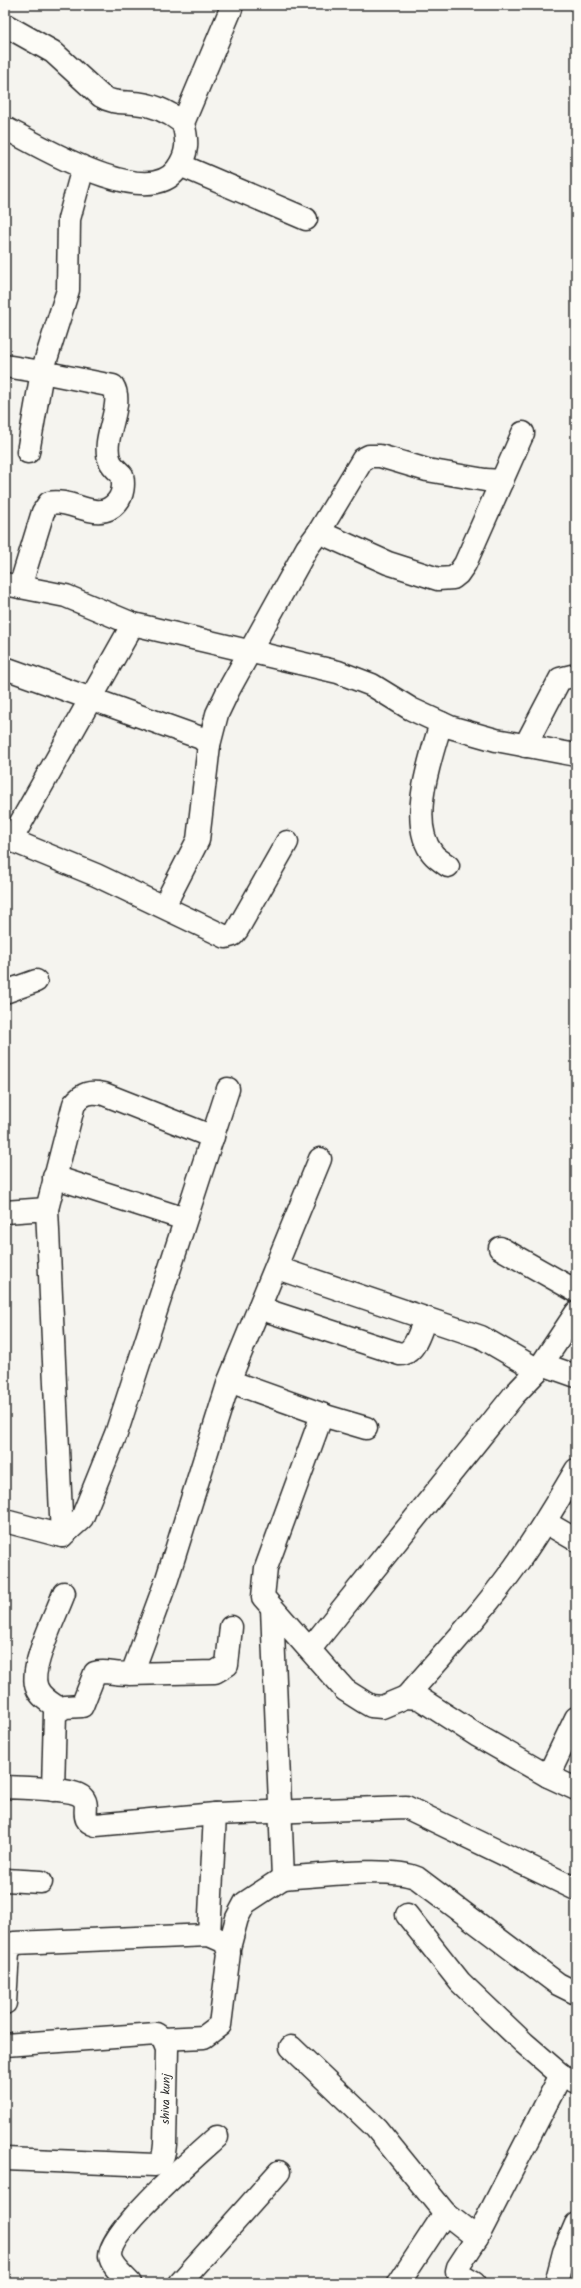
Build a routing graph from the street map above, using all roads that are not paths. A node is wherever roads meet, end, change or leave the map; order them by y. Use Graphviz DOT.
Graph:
graph roads {
  1 [pos="231,9"];
  2 [pos="5,26"];
  3 [pos="183,123"];
  4 [pos="5,128"];
  5 [pos="180,165"];
  6 [pos="83,168"];
  7 [pos="306,219"];
  8 [pos="5,366"];
  9 [pos="42,372"];
  10 [pos="523,433"];
  11 [pos="28,452"];
  12 [pos="502,481"];
  13 [pos="319,532"];
  14 [pos="13,585"];
  15 [pos="133,624"];
  16 [pos="250,651"];
  17 [pos="5,668"];
  18 [pos="576,675"];
  19 [pos="93,698"];
  20 [pos="441,723"];
  21 [pos="209,745"];
  22 [pos="525,746"];
  23 [pos="576,755"];
  24 [pos="8,839"];
  25 [pos="287,842"];
  26 [pos="448,866"];
  27 [pos="164,906"];
  28 [pos="36,982"];
  29 [pos="5,992"];
  30 [pos="228,1089"];
  31 [pos="213,1137"];
  32 [pos="320,1159"];
  33 [pos="54,1177"];
  34 [pos="47,1209"];
  35 [pos="5,1212"];
  36 [pos="185,1219"];
  37 [pos="500,1248"];
  38 [pos="277,1268"];
  39 [pos="576,1292"];
  40 [pos="259,1308"];
  41 [pos="576,1313"];
  42 [pos="425,1319"];
  43 [pos="540,1367"];
  44 [pos="576,1376"];
  45 [pos="229,1381"];
  46 [pos="324,1415"];
  47 [pos="366,1428"];
  48 [pos="576,1470"];
  49 [pos="5,1521"];
  50 [pos="545,1522"];
  51 [pos="62,1536"];
  52 [pos="576,1540"];
  53 [pos="64,1593"];
  54 [pos="272,1608"];
  55 [pos="231,1627"];
  56 [pos="310,1649"];
  57 [pos="129,1674"];
  58 [pos="406,1697"];
  59 [pos="60,1709"];
  60 [pos="576,1718"];
  61 [pos="548,1776"];
  62 [pos="5,1787"];
  63 [pos="576,1789"];
  64 [pos="53,1790"];
  65 [pos="280,1812"];
  66 [pos="215,1814"];
  67 [pos="283,1878"];
  68 [pos="5,1880"];
  69 [pos="41,1882"];
  70 [pos="576,1889"];
  71 [pos="407,1915"];
  72 [pos="209,1935"];
  73 [pos="229,1948"];
  74 [pos="576,1993"];
  75 [pos="5,2004"];
  76 [pos="163,2039"];
  77 [pos="5,2045"];
  78 [pos="291,2047"];
  79 [pos="568,2079"];
  80 [pos="216,2137"];
  81 [pos="5,2159"];
  82 [pos="279,2172"];
  83 [pos="445,2213"];
  84 [pos="576,2224"];
  85 [pos="476,2238"];
  86 [pos="570,2253"];
  87 [pos="130,2283"];
  88 [pos="180,2283"];
  89 [pos="399,2283"];
  90 [pos="474,2283"];
  91 [pos="556,2283"];
  1 -- 3 [label="street"];
  2 -- 3 [label="street"];
  3 -- 5 [label="street"];
  4 -- 6 [label="street"];
  5 -- 6 [label="street"];
  5 -- 7 [label="street"];
  6 -- 9 [label="street"];
  8 -- 9 [label="street"];
  9 -- 11 [label="street"];
  9 -- 14 [label="street"];
  10 -- 12 [label="street"];
  12 -- 13 [label="street"];
  12 -- 13 [label="street"];
  13 -- 16 [label="street"];
  14 -- 15 [label="street"];
  15 -- 16 [label="street"];
  15 -- 19 [label="street"];
  16 -- 20 [label="street"];
  16 -- 21 [label="street"];
  17 -- 19 [label="street"];
  18 -- 22 [label="street"];
  19 -- 21 [label="street"];
  19 -- 24 [label="street"];
  20 -- 22 [label="street"];
  20 -- 26 [label="street"];
  21 -- 27 [label="street"];
  22 -- 23 [label="street"];
  24 -- 27 [label="street"];
  25 -- 27 [label="street"];
  28 -- 29 [label="street"];
  30 -- 31 [label="street"];
  31 -- 33 [label="street"];
  31 -- 36 [label="street"];
  32 -- 38 [label="street"];
  33 -- 34 [label="street"];
  33 -- 36 [label="street"];
  34 -- 35 [label="street"];
  34 -- 51 [label="street"];
  36 -- 51 [label="street"];
  37 -- 39 [label="street"];
  38 -- 40 [label="street"];
  38 -- 42 [label="street"];
  40 -- 42 [label="street"];
  40 -- 45 [label="street"];
  41 -- 43 [label="street"];
  42 -- 43 [label="street"];
  43 -- 44 [label="street"];
  43 -- 56 [label="street"];
  45 -- 46 [label="street"];
  45 -- 57 [label="street"];
  46 -- 47 [label="street"];
  46 -- 54 [label="street"];
  48 -- 50 [label="street"];
  49 -- 51 [label="street"];
  50 -- 52 [label="street"];
  50 -- 58 [label="street"];
  53 -- 59 [label="street"];
  54 -- 56 [label="street"];
  54 -- 65 [label="street"];
  55 -- 57 [label="street"];
  56 -- 58 [label="street"];
  57 -- 59 [label="street"];
  58 -- 61 [label="street"];
  59 -- 64 [label="street"];
  60 -- 61 [label="street"];
  61 -- 63 [label="street"];
  62 -- 64 [label="street"];
  64 -- 66 [label="street"];
  65 -- 66 [label="street"];
  65 -- 67 [label="street"];
  65 -- 70 [label="street"];
  66 -- 72 [label="street"];
  67 -- 73 [label="street"];
  67 -- 74 [label="street"];
  68 -- 69 [label="street"];
  71 -- 79 [label="street"];
  72 -- 73 [label="street"];
  72 -- 75 [label="street"];
  73 -- 76 [label="street"];
  76 -- 77 [label="street"];
  76 -- 81 [label="street, shiva kunj"];
  78 -- 83 [label="street"];
  79 -- 85 [label="street"];
  80 -- 87 [label="street"];
  82 -- 88 [label="street"];
  83 -- 85 [label="street"];
  83 -- 89 [label="street"];
  84 -- 86 [label="street"];
  85 -- 90 [label="street"];
  86 -- 91 [label="street"];
}
